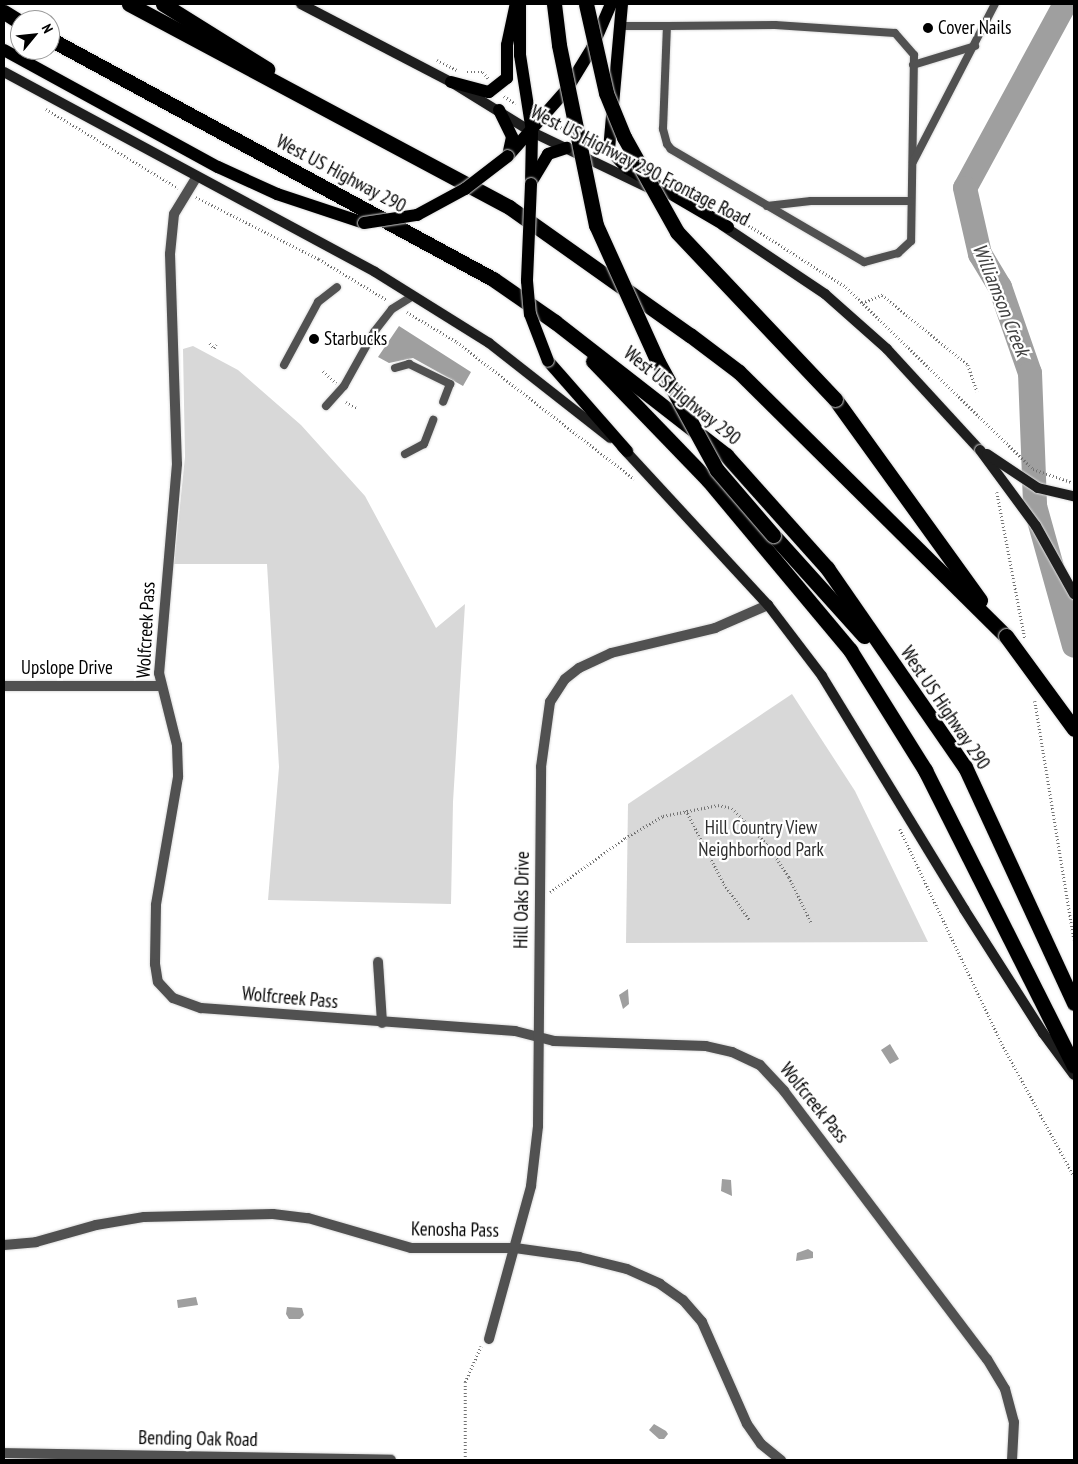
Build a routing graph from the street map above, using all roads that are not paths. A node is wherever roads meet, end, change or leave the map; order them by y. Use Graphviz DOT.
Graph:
graph roads {
  1 [pos="129,4"];
  2 [pos="163,4"];
  3 [pos="301,4"];
  4 [pos="515,4"];
  5 [pos="520,4"];
  6 [pos="554,4"];
  7 [pos="586,4"];
  8 [pos="611,4"];
  9 [pos="622,4"];
  10 [pos="995,4"];
  11 [pos="619,26"];
  12 [pos="674,26"];
  13 [pos="60,44"];
  14 [pos="976,46"];
  15 [pos="4,50"];
  16 [pos="914,65"];
  17 [pos="4,72"];
  18 [pos="451,82"];
  19 [pos="499,110"];
  20 [pos="532,132"];
  21 [pos="567,148"];
  22 [pos="398,150"];
  23 [pos="508,156"];
  24 [pos="912,164"];
  25 [pos="196,178"];
  26 [pos="531,184"];
  27 [pos="910,201"];
  28 [pos="767,206"];
  29 [pos="728,227"];
  30 [pos="337,286"];
  31 [pos="413,296"];
  32 [pos="555,322"];
  33 [pos="284,365"];
  34 [pos="395,368"];
  35 [pos="443,402"];
  36 [pos="326,406"];
  37 [pos="433,420"];
  38 [pos="980,450"];
  39 [pos="627,451"];
  40 [pos="405,454"];
  41 [pos="1074,496"];
  42 [pos="1074,594"];
  43 [pos="768,605"];
  44 [pos="1006,636"];
  45 [pos="898,675"];
  46 [pos="4,686"];
  47 [pos="160,686"];
  48 [pos="1074,729"];
  49 [pos="378,962"];
  50 [pos="1074,1003"];
  51 [pos="382,1023"];
  52 [pos="537,1037"];
  53 [pos="1074,1066"];
  54 [pos="1074,1075"];
  55 [pos="4,1245"];
  56 [pos="515,1248"];
  57 [pos="490,1339"];
  58 [pos="4,1453"];
  59 [pos="391,1460"];
  60 [pos="781,1460"];
  61 [pos="1012,1460"];
  1 -- 22 [label="highway"];
  2 -- 22 [label="highway"];
  3 -- 18 [label="main road, West US Highway 290 Frontage Road"];
  4 -- 18 [label="main road"];
  5 -- 20 [label="main road"];
  6 -- 45 [label="highway, bridge"];
  7 -- 44 [label="highway, bridge"];
  8 -- 20 [label="main road"];
  9 -- 11 [label="main road"];
  10 -- 14 [label="lane"];
  11 -- 12 [label="lane"];
  11 -- 29 [label="main road"];
  12 -- 16 [label="lane"];
  12 -- 28 [label="lane"];
  13 -- 32 [label="highway, West US Highway 290"];
  14 -- 16 [label="lane"];
  14 -- 24 [label="lane"];
  15 -- 23 [label="main road, bridge"];
  16 -- 24 [label="lane"];
  17 -- 25 [label="main road"];
  18 -- 19 [label="main road, West US Highway 290 Frontage Road"];
  19 -- 20 [label="main road, West US Highway 290 Frontage Road"];
  19 -- 23 [label="main road"];
  20 -- 21 [label="main road, West US Highway 290 Frontage Road"];
  20 -- 23 [label="main road"];
  20 -- 26 [label="main road"];
  21 -- 26 [label="main road"];
  21 -- 29 [label="main road, West US Highway 290 Frontage Road"];
  22 -- 44 [label="highway"];
  24 -- 27 [label="lane"];
  25 -- 31 [label="main road"];
  25 -- 47 [label="street, Wolfcreek Pass"];
  26 -- 39 [label="main road, bridge"];
  27 -- 28 [label="lane"];
  27 -- 28 [label="lane"];
  29 -- 38 [label="main road, West US Highway 290 Frontage Road"];
  30 -- 33 [label="lane"];
  31 -- 36 [label="lane"];
  31 -- 39 [label="main road"];
  32 -- 45 [label="highway, West US Highway 290"];
  32 -- 53 [label="highway"];
  34 -- 35 [label="lane"];
  37 -- 40 [label="lane"];
  38 -- 41 [label="main road, bridge"];
  38 -- 42 [label="main road, West US Highway 290 Frontage Road, bridge"];
  39 -- 43 [label="main road"];
  43 -- 52 [label="street, Hill Oaks Drive"];
  43 -- 54 [label="main road"];
  44 -- 48 [label="highway, bridge"];
  45 -- 50 [label="highway, West US Highway 290"];
  46 -- 47 [label="street, Upslope Drive"];
  47 -- 51 [label="street, Wolfcreek Pass"];
  49 -- 51 [label="street"];
  51 -- 52 [label="street, Wolfcreek Pass"];
  52 -- 56 [label="street, Hill Oaks Drive"];
  52 -- 61 [label="street, Wolfcreek Pass"];
  55 -- 56 [label="street, Kenosha Pass"];
  56 -- 57 [label="street, Hill Oaks Drive"];
  56 -- 60 [label="street, Kenosha Pass"];
  58 -- 59 [label="street, Bending Oak Road"];
}
